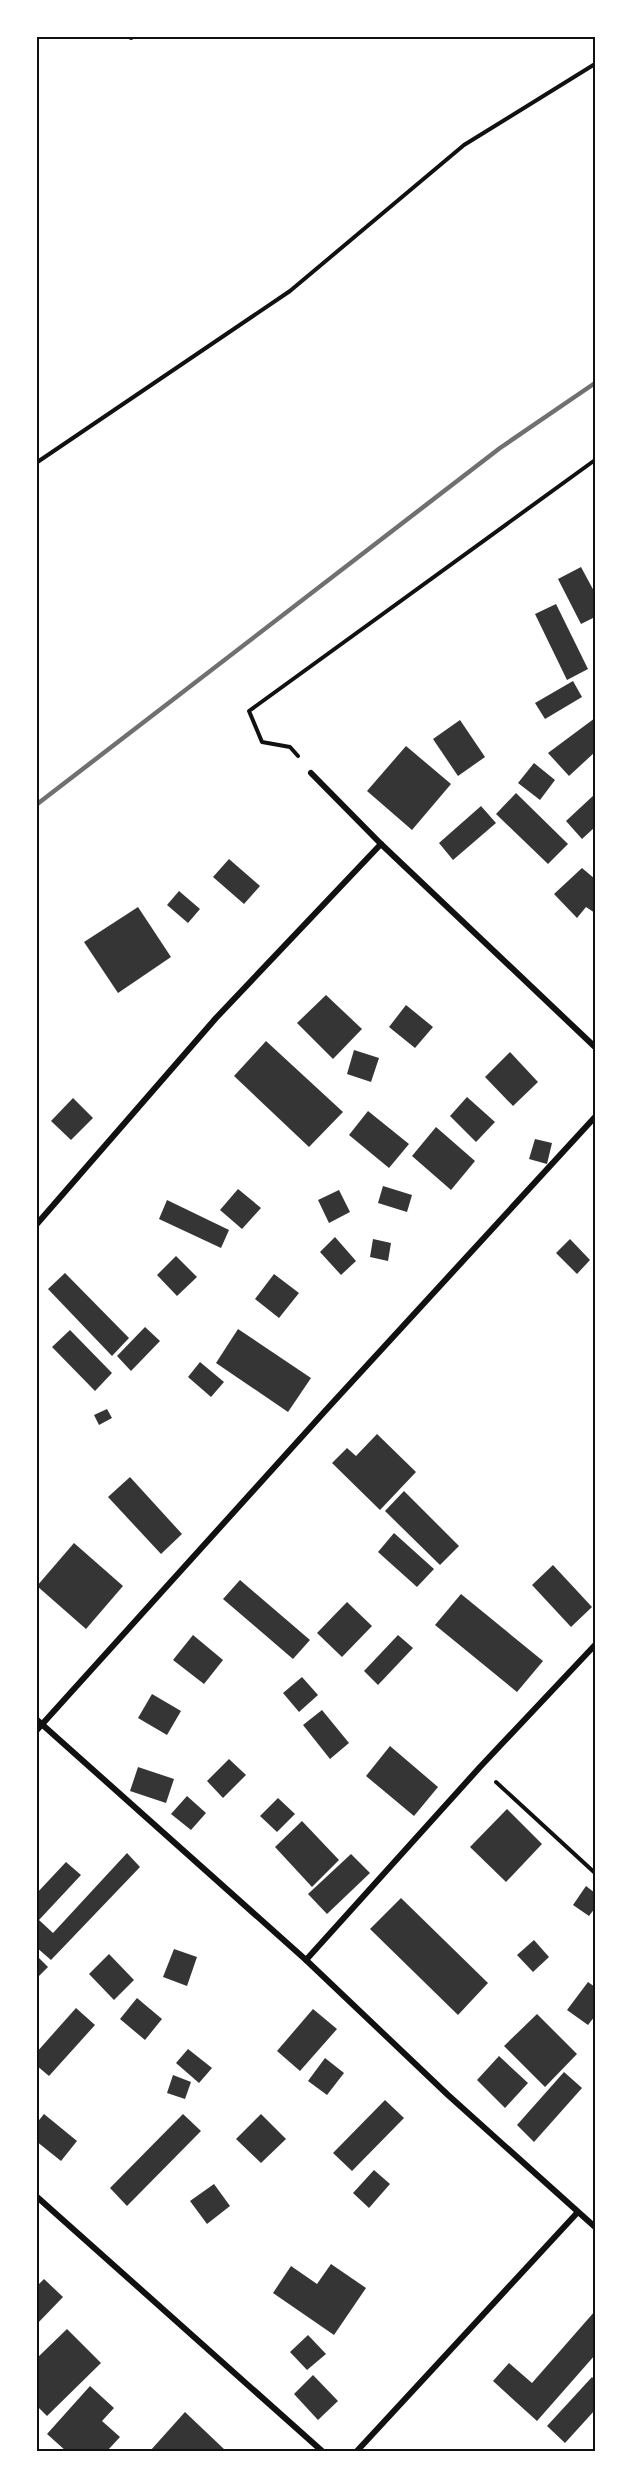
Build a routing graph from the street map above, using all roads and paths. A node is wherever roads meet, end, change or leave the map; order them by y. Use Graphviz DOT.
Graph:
graph roads {
  1 [pos="126,36"];
  2 [pos="134,36"];
  3 [pos="595,64"];
  4 [pos="594,461"];
  5 [pos="36,463"];
  6 [pos="311,773"];
  7 [pos="381,844"];
  8 [pos="595,1047"];
  9 [pos="595,1117"];
  10 [pos="36,1225"];
  11 [pos="595,1645"];
  12 [pos="36,1719"];
  13 [pos="42,1724"];
  14 [pos="36,1731"];
  15 [pos="480,1767"];
  16 [pos="595,1873"];
  17 [pos="306,1960"];
  18 [pos="36,2196"];
  19 [pos="577,2212"];
  20 [pos="595,2227"];
  21 [pos="322,2451"];
  22 [pos="357,2451"];
  1 -- 2 [label="path"];
  3 -- 5 [label="path"];
  4 -- 6 [label="path"];
  6 -- 7 [label="street"];
  7 -- 8 [label="street"];
  7 -- 10 [label="street"];
  9 -- 13 [label="street"];
  11 -- 15 [label="street"];
  12 -- 13 [label="street"];
  13 -- 14 [label="street"];
  13 -- 17 [label="street"];
  15 -- 16 [label="path"];
  15 -- 17 [label="street"];
  17 -- 19 [label="street"];
  18 -- 21 [label="street"];
  19 -- 20 [label="street"];
  19 -- 22 [label="street"];
}
